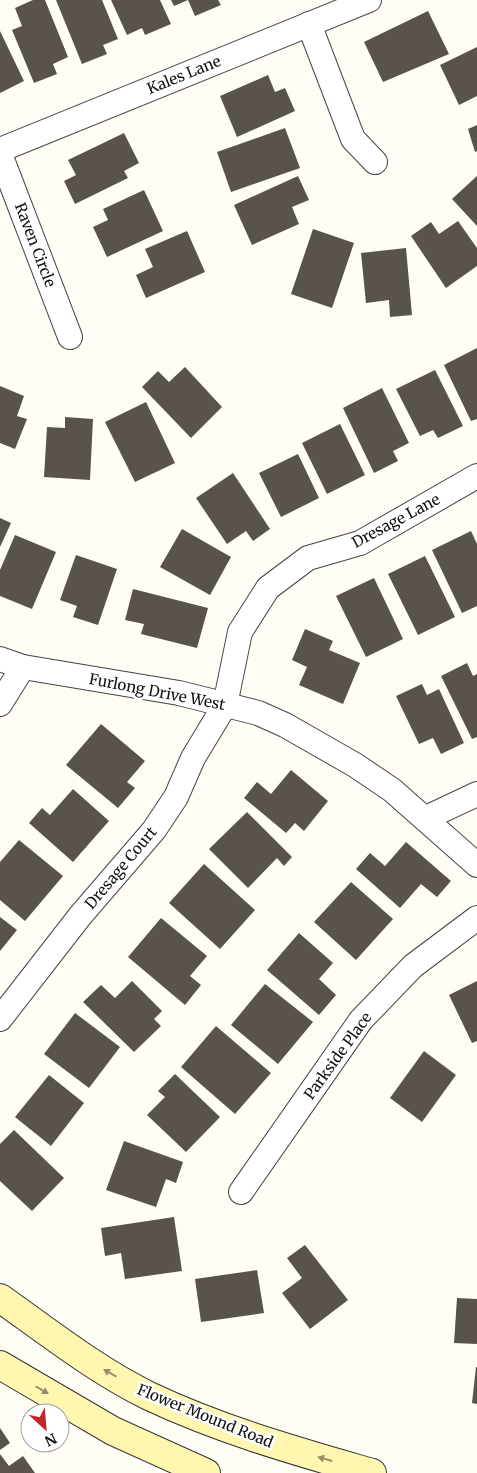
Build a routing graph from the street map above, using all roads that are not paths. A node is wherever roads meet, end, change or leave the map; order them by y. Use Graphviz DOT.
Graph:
graph roads {
  1 [pos="369,0"];
  2 [pos="309,24"];
  3 [pos="0,152"];
  4 [pos="375,162"];
  5 [pos="70,337"];
  6 [pos="477,476"];
  7 [pos="0,659"];
  8 [pos="24,667"];
  9 [pos="0,704"];
  10 [pos="225,705"];
  11 [pos="477,794"];
  12 [pos="426,818"];
  13 [pos="477,865"];
  14 [pos="477,918"];
  15 [pos="0,1019"];
  16 [pos="241,1192"];
  17 [pos="0,1298"];
  18 [pos="0,1366"];
  19 [pos="206,1473"];
  20 [pos="372,1473"];
  1 -- 2 [label="street, Kales Lane"];
  2 -- 3 [label="street, Kales Lane"];
  2 -- 4 [label="street"];
  3 -- 5 [label="street, Raven Circle"];
  6 -- 10 [label="street, Dresage Lane"];
  7 -- 8 [label="street, Furlong Drive West"];
  8 -- 9 [label="street"];
  8 -- 10 [label="street, Furlong Drive West"];
  10 -- 12 [label="street, Furlong Drive West"];
  10 -- 15 [label="street, Dresage Court"];
  11 -- 12 [label="street"];
  12 -- 13 [label="street, Furlong Drive West"];
  14 -- 16 [label="street, Parkside Place"];
  20 -- 17 [label="main road, Flower Mound Road, one-way"];
  18 -- 19 [label="main road, one-way"];
}
